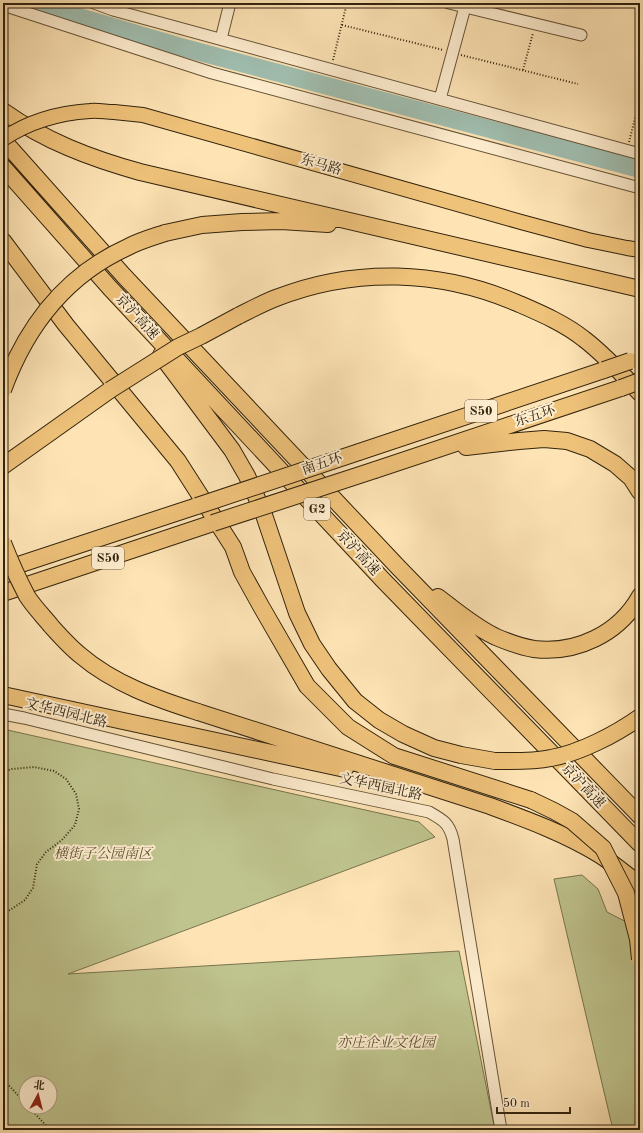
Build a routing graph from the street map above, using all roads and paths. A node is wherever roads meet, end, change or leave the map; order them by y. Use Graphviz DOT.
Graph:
graph roads {
  1 [pos="94,3"];
  2 [pos="230,3"];
  3 [pos="347,3"];
  4 [pos="3,5"];
  5 [pos="458,5"];
  6 [pos="536,24"];
  7 [pos="581,35"];
  8 [pos="221,39"];
  9 [pos="330,69"];
  10 [pos="523,70"];
  11 [pos="440,99"];
  12 [pos="640,99"];
  13 [pos="3,111"];
  14 [pos="3,140"];
  15 [pos="627,150"];
  16 [pos="640,154"];
  17 [pos="3,167"];
  18 [pos="640,188"];
  19 [pos="393,232"];
  20 [pos="3,241"];
  21 [pos="640,250"];
  22 [pos="110,288"];
  23 [pos="640,289"];
  24 [pos="635,360"];
  25 [pos="640,381"];
  26 [pos="3,390"];
  27 [pos="640,393"];
  28 [pos="430,451"];
  29 [pos="3,466"];
  30 [pos="640,492"];
  31 [pos="3,543"];
  32 [pos="398,568"];
  33 [pos="3,570"];
  34 [pos="3,593"];
  35 [pos="640,596"];
  36 [pos="3,695"];
  37 [pos="3,714"];
  38 [pos="640,717"];
  39 [pos="3,772"];
  40 [pos="439,790"];
  41 [pos="640,816"];
  42 [pos="640,844"];
  43 [pos="640,885"];
  44 [pos="3,913"];
  45 [pos="640,959"];
  46 [pos="3,1079"];
  47 [pos="18,1095"];
  48 [pos="36,1115"];
  49 [pos="50,1130"];
  50 [pos="501,1130"];
  1 -- 8 [label="street"];
  2 -- 8 [label="street"];
  3 -- 9 [label="path"];
  4 -- 18 [label="street"];
  5 -- 6 [label="street"];
  5 -- 11 [label="street"];
  6 -- 7 [label="street"];
  6 -- 10 [label="path"];
  8 -- 9 [label="street"];
  9 -- 11 [label="street"];
  11 -- 15 [label="street"];
  12 -- 15 [label="path"];
  13 -- 19 [label="highway"];
  14 -- 21 [label="main road, 东马路, bridge"];
  14 -- 32 [label="highway, 京沪高速 / G2"];
  15 -- 16 [label="street"];
  17 -- 22 [label="highway, 京沪高速 / G2"];
  19 -- 23 [label="highway"];
  19 -- 26 [label="highway, bridge"];
  20 -- 45 [label="highway, bridge"];
  22 -- 38 [label="highway, bridge"];
  22 -- 42 [label="highway, 京沪高速 / G2"];
  24 -- 33 [label="highway, 南五环 / S50, bridge"];
  25 -- 28 [label="highway, 东五环 / S50, bridge"];
  27 -- 29 [label="highway, bridge"];
  28 -- 30 [label="highway"];
  28 -- 34 [label="highway, 南五环 / S50, bridge"];
  31 -- 40 [label="highway, bridge"];
  32 -- 35 [label="highway"];
  32 -- 41 [label="highway, 京沪高速 / G2"];
  36 -- 40 [label="highway"];
  37 -- 50 [label="street, 文华西园北路"];
  39 -- 44 [label="path"];
  40 -- 43 [label="highway"];
  46 -- 47 [label="path"];
  48 -- 49 [label="path"];
}
